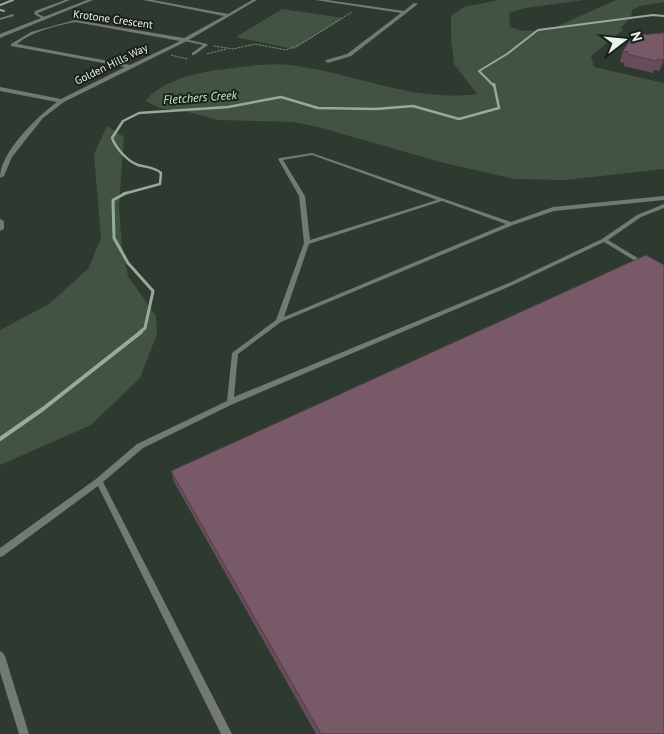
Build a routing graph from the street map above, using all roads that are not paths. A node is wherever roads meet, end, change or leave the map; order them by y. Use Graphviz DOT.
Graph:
graph roads {
  1 [pos="68,0"];
  2 [pos="91,0"];
  3 [pos="145,0"];
  4 [pos="255,0"];
  5 [pos="317,0"];
  6 [pos="416,4"];
  7 [pos="406,12"];
  8 [pos="13,15"];
  9 [pos="228,15"];
  10 [pos="44,18"];
  11 [pos="0,19"];
  12 [pos="0,36"];
  13 [pos="185,40"];
  14 [pos="193,54"];
  15 [pos="328,61"];
  16 [pos="132,67"];
  17 [pos="0,89"];
  18 [pos="62,101"];
  19 [pos="0,176"];
  20 [pos="664,198"];
  21 [pos="442,200"];
  22 [pos="664,206"];
  23 [pos="0,220"];
  24 [pos="511,224"];
  25 [pos="0,229"];
  26 [pos="604,240"];
  27 [pos="306,243"];
  28 [pos="647,265"];
  29 [pos="279,321"];
  30 [pos="230,402"];
  31 [pos="98,481"];
  32 [pos="0,553"];
  33 [pos="0,656"];
  34 [pos="24,734"];
  35 [pos="227,734"];
  1 -- 10 [label="lane"];
  2 -- 10 [label="street"];
  3 -- 9 [label="street"];
  4 -- 9 [label="street, Golden Hills Way"];
  5 -- 7 [label="street"];
  6 -- 7 [label="street"];
  7 -- 15 [label="street"];
  8 -- 11 [label="lane"];
  9 -- 13 [label="street, Golden Hills Way"];
  10 -- 12 [label="street"];
  13 -- 14 [label="lane"];
  13 -- 16 [label="street, Golden Hills Way"];
  13 -- 16 [label="street, Krotone Crescent"];
  16 -- 18 [label="street, Golden Hills Way"];
  17 -- 18 [label="street"];
  18 -- 19 [label="street, Golden Hills Way"];
  20 -- 24 [label="lane"];
  21 -- 24 [label="lane"];
  21 -- 27 [label="lane"];
  21 -- 27 [label="lane"];
  22 -- 26 [label="lane"];
  23 -- 25 [label="street"];
  24 -- 29 [label="lane"];
  26 -- 28 [label="lane"];
  26 -- 30 [label="lane"];
  27 -- 29 [label="lane"];
  29 -- 30 [label="lane"];
  30 -- 31 [label="lane"];
  31 -- 32 [label="lane"];
  31 -- 35 [label="lane"];
  33 -- 34 [label="lane"];
}
